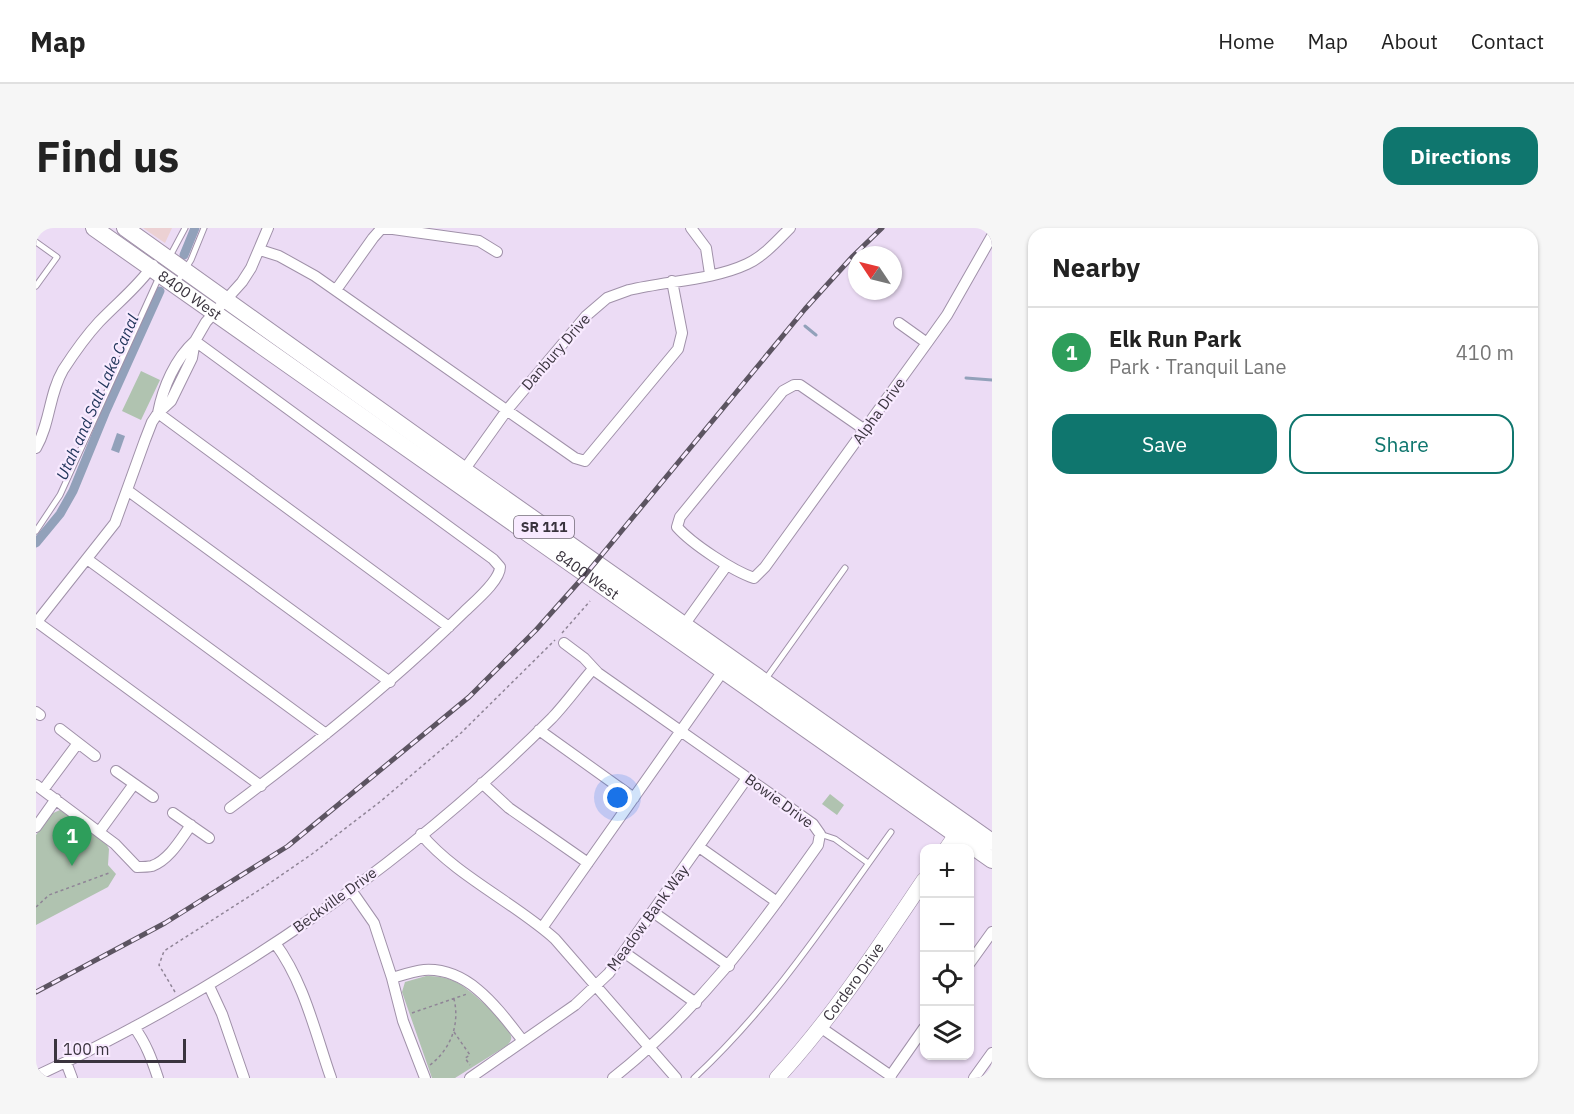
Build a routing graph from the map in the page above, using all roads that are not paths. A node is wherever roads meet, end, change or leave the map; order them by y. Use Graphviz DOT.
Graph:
graph roads {
  1 [pos="94,228"];
  2 [pos="125,228"];
  3 [pos="185,228"];
  4 [pos="204,228"];
  5 [pos="268,228"];
  6 [pos="691,228"];
  7 [pos="790,228"];
  8 [pos="992,236"];
  9 [pos="36,242"];
  10 [pos="260,250"];
  11 [pos="497,252"];
  12 [pos="165,256"];
  13 [pos="185,271"];
  14 [pos="155,272"];
  15 [pos="710,274"];
  16 [pos="672,281"];
  17 [pos="36,286"];
  18 [pos="176,286"];
  19 [pos="336,290"];
  20 [pos="219,306"];
  21 [pos="899,323"];
  22 [pos="195,342"];
  23 [pos="927,343"];
  24 [pos="507,410"];
  25 [pos="158,413"];
  26 [pos="865,430"];
  27 [pos="36,448"];
  28 [pos="459,476"];
  29 [pos="127,490"];
  30 [pos="36,531"];
  31 [pos="87,559"];
  32 [pos="727,565"];
  33 [pos="845,568"];
  34 [pos="37,622"];
  35 [pos="684,625"];
  36 [pos="449,627"];
  37 [pos="564,644"];
  38 [pos="593,669"];
  39 [pos="723,670"];
  40 [pos="390,682"];
  41 [pos="760,687"];
  42 [pos="60,729"];
  43 [pos="539,730"];
  44 [pos="680,732"];
  45 [pos="326,734"];
  46 [pos="78,743"];
  47 [pos="95,756"];
  48 [pos="116,771"];
  49 [pos="747,778"];
  50 [pos="482,783"];
  51 [pos="134,784"];
  52 [pos="261,786"];
  53 [pos="40,788"];
  54 [pos="153,797"];
  55 [pos="634,798"];
  56 [pos="56,800"];
  57 [pos="230,808"];
  58 [pos="173,813"];
  59 [pos="190,825"];
  60 [pos="36,827"];
  61 [pos="99,831"];
  62 [pos="891,832"];
  63 [pos="421,834"];
  64 [pos="819,834"];
  65 [pos="956,835"];
  66 [pos="209,838"];
  67 [pos="992,842"];
  68 [pos="699,847"];
  69 [pos="992,860"];
  70 [pos="588,863"];
  71 [pos="868,863"];
  72 [pos="920,886"];
  73 [pos="351,890"];
  74 [pos="777,902"];
  75 [pos="653,912"];
  76 [pos="542,927"];
  77 [pos="992,932"];
  78 [pos="275,943"];
  79 [pos="625,953"];
  80 [pos="974,957"];
  81 [pos="729,966"];
  82 [pos="392,978"];
  83 [pos="209,986"];
  84 [pos="597,986"];
  85 [pos="696,1003"];
  86 [pos="134,1027"];
  87 [pos="820,1027"];
  88 [pos="920,1034"];
  89 [pos="523,1041"];
  90 [pos="650,1047"];
  91 [pos="992,1053"];
  92 [pos="66,1062"];
  93 [pos="36,1076"];
  94 [pos="890,1077"];
  95 [pos="72,1078"];
  96 [pos="158,1078"];
  97 [pos="244,1078"];
  98 [pos="331,1078"];
  99 [pos="425,1078"];
  100 [pos="470,1078"];
  101 [pos="613,1078"];
  102 [pos="676,1078"];
  103 [pos="694,1078"];
  104 [pos="777,1078"];
  105 [pos="974,1078"];
  1 -- 14 [label="main road, 8400 West / SR 111"];
  2 -- 12 [label="main road, 8400 West / SR 111"];
  3 -- 12 [label="lane"];
  4 -- 13 [label="lane"];
  5 -- 10 [label="street"];
  6 -- 15 [label="street"];
  7 -- 15 [label="street, Danbury Drive"];
  8 -- 23 [label="street, Alpha Drive"];
  9 -- 17 [label="lane"];
  10 -- 19 [label="street"];
  10 -- 20 [label="street"];
  11 -- 19 [label="street"];
  12 -- 13 [label="main road, 8400 West / SR 111"];
  12 -- 14 [label="street"];
  13 -- 18 [label="lane"];
  13 -- 20 [label="main road, 8400 West / SR 111"];
  14 -- 18 [label="main road, 8400 West / SR 111"];
  14 -- 27 [label="street"];
  14 -- 30 [label="lane"];
  15 -- 16 [label="street, Danbury Drive"];
  16 -- 24 [label="street, Danbury Drive"];
  16 -- 24 [label="street"];
  18 -- 20 [label="main road, 8400 West / SR 111"];
  19 -- 24 [label="street"];
  20 -- 22 [label="street"];
  20 -- 28 [label="main road, 8400 West / SR 111"];
  21 -- 23 [label="street"];
  22 -- 25 [label="street"];
  22 -- 36 [label="street"];
  23 -- 26 [label="street, Alpha Drive"];
  24 -- 28 [label="street, Danbury Drive"];
  25 -- 29 [label="street"];
  25 -- 36 [label="street"];
  26 -- 32 [label="street, Alpha Drive"];
  26 -- 32 [label="street"];
  28 -- 35 [label="main road, 8400 West / SR 111"];
  28 -- 39 [label="main road, 8400 West / SR 111"];
  29 -- 31 [label="street"];
  29 -- 40 [label="street"];
  31 -- 34 [label="street"];
  31 -- 45 [label="street"];
  32 -- 35 [label="street"];
  33 -- 41 [label="lane"];
  34 -- 52 [label="street"];
  35 -- 41 [label="main road, 8400 West / SR 111"];
  36 -- 40 [label="street"];
  37 -- 38 [label="street, Bowie Drive"];
  38 -- 43 [label="street, Beckville Drive"];
  38 -- 44 [label="street, Bowie Drive"];
  39 -- 41 [label="main road, 8400 West / SR 111"];
  39 -- 44 [label="street"];
  40 -- 45 [label="street"];
  41 -- 65 [label="main road, 8400 West / SR 111"];
  42 -- 46 [label="street"];
  43 -- 50 [label="street, Beckville Drive"];
  43 -- 55 [label="street"];
  44 -- 49 [label="street, Bowie Drive"];
  44 -- 55 [label="street"];
  45 -- 52 [label="street"];
  46 -- 47 [label="street"];
  46 -- 53 [label="street"];
  48 -- 51 [label="street"];
  49 -- 64 [label="street, Bowie Drive"];
  49 -- 68 [label="street, Meadow Bank Way"];
  50 -- 63 [label="street, Beckville Drive"];
  50 -- 70 [label="street"];
  51 -- 54 [label="street"];
  51 -- 61 [label="street"];
  52 -- 57 [label="street"];
  53 -- 56 [label="street"];
  55 -- 70 [label="street"];
  56 -- 60 [label="street"];
  56 -- 61 [label="street"];
  58 -- 59 [label="street"];
  59 -- 61 [label="street"];
  59 -- 66 [label="street"];
  62 -- 71 [label="lane"];
  63 -- 73 [label="street, Beckville Drive"];
  63 -- 76 [label="street"];
  64 -- 71 [label="lane"];
  64 -- 74 [label="street, Bowie Drive"];
  65 -- 67 [label="main road, 8400 West / SR 111"];
  65 -- 69 [label="main road, 8400 West / SR 111"];
  68 -- 74 [label="street"];
  68 -- 75 [label="street, Meadow Bank Way"];
  70 -- 76 [label="street"];
  71 -- 103 [label="lane"];
  72 -- 87 [label="street, Cordero Drive"];
  73 -- 78 [label="street, Beckville Drive"];
  73 -- 82 [label="street"];
  74 -- 81 [label="street, Bowie Drive"];
  75 -- 79 [label="street, Meadow Bank Way"];
  75 -- 81 [label="street"];
  76 -- 84 [label="street"];
  77 -- 80 [label="street"];
  78 -- 83 [label="street, Beckville Drive"];
  78 -- 98 [label="street"];
  79 -- 84 [label="street, Meadow Bank Way"];
  79 -- 85 [label="street"];
  81 -- 85 [label="street, Bowie Drive"];
  82 -- 89 [label="street"];
  82 -- 99 [label="street"];
  83 -- 86 [label="street, Beckville Drive"];
  83 -- 97 [label="street"];
  84 -- 89 [label="street, Meadow Bank Way"];
  84 -- 90 [label="street"];
  85 -- 90 [label="street, Bowie Drive"];
  86 -- 92 [label="street, Beckville Drive"];
  86 -- 96 [label="street"];
  87 -- 94 [label="street"];
  87 -- 104 [label="street, Cordero Drive"];
  88 -- 94 [label="street"];
  89 -- 100 [label="street, Meadow Bank Way"];
  90 -- 101 [label="street, Bowie Drive"];
  90 -- 102 [label="street"];
  91 -- 105 [label="street"];
  92 -- 93 [label="street, Beckville Drive"];
  92 -- 95 [label="street"];
}
